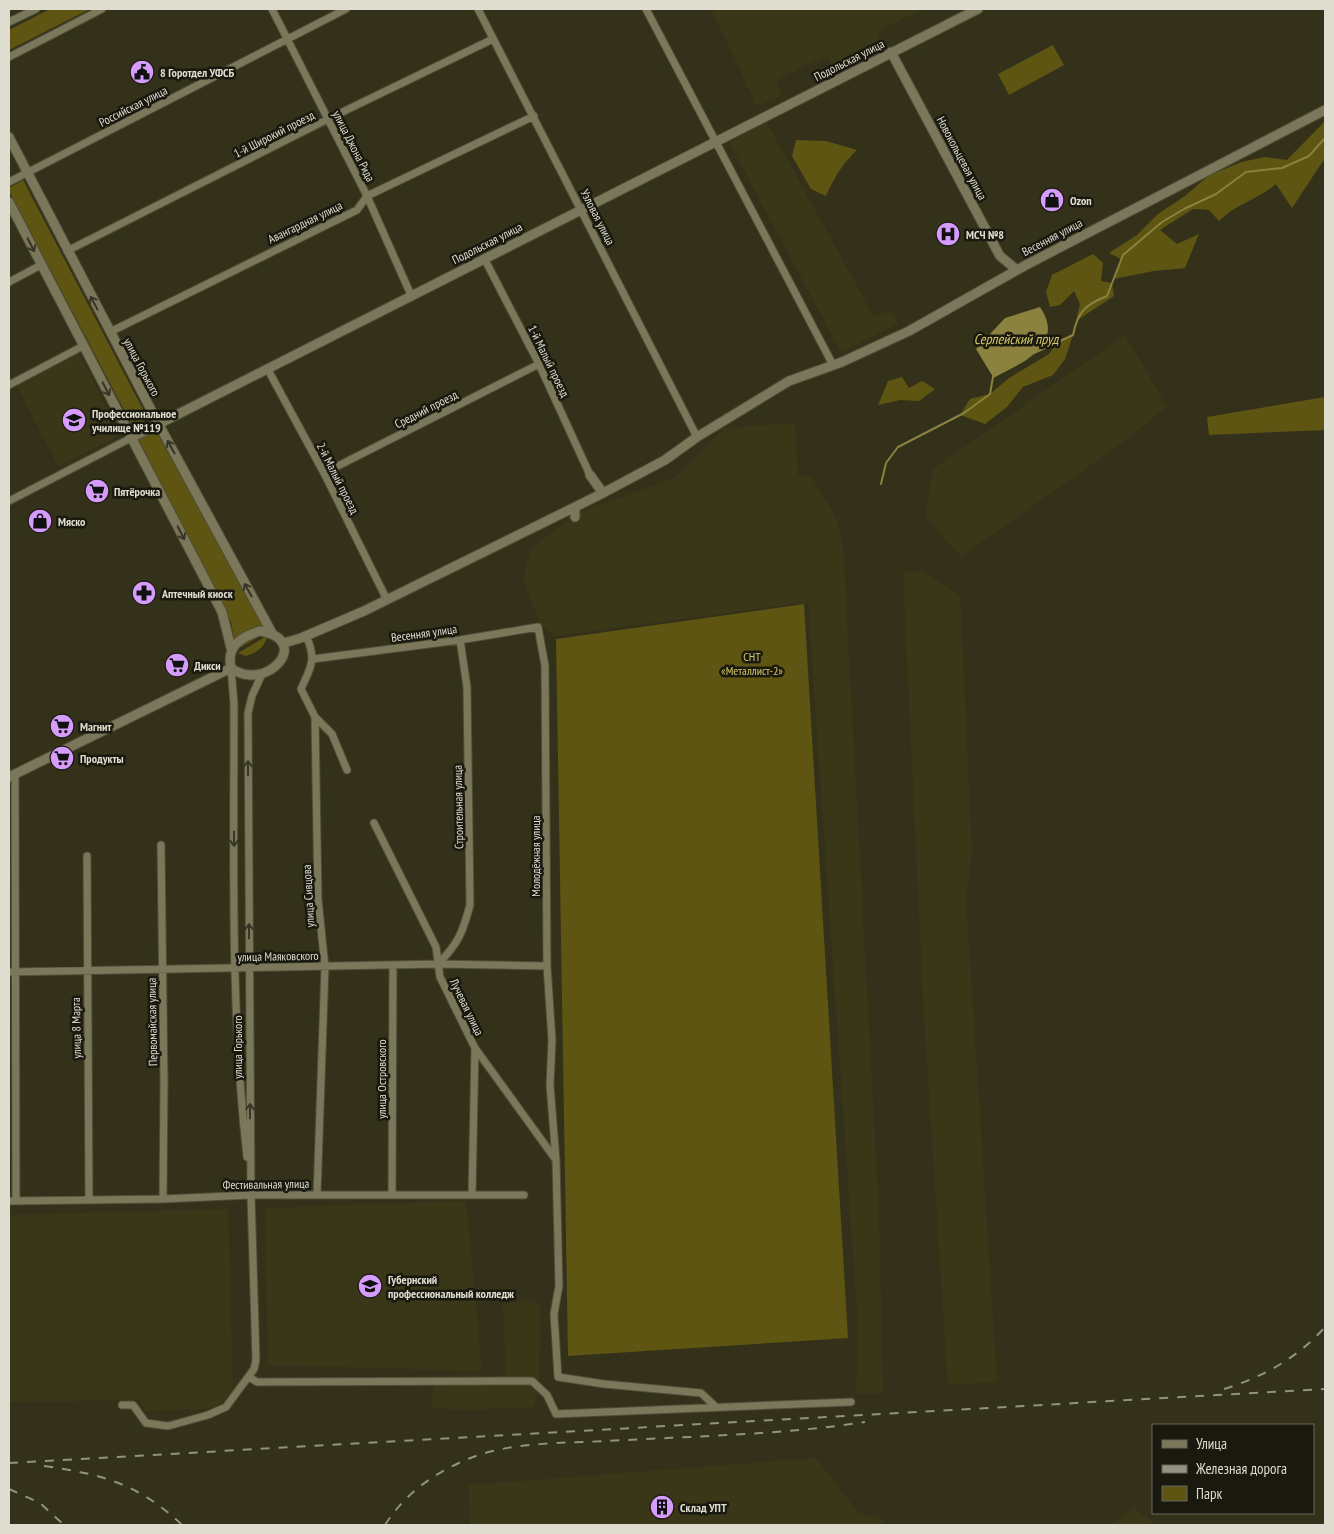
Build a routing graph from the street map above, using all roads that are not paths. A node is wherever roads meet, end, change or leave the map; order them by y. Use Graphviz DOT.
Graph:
graph roads {
  1 [pos="36,9"];
  2 [pos="102,9"];
  3 [pos="272,9"];
  4 [pos="346,9"];
  5 [pos="478,9"];
  6 [pos="646,9"];
  7 [pos="978,9"];
  8 [pos="9,22"];
  9 [pos="286,38"];
  10 [pos="493,39"];
  11 [pos="891,52"];
  12 [pos="9,57"];
  13 [pos="1325,110"];
  14 [pos="534,116"];
  15 [pos="328,119"];
  16 [pos="9,137"];
  17 [pos="715,142"];
  18 [pos="26,173"];
  19 [pos="9,182"];
  20 [pos="367,196"];
  21 [pos="9,202"];
  22 [pos="582,209"];
  23 [pos="67,251"];
  24 [pos="484,258"];
  25 [pos="41,266"];
  26 [pos="1017,270"];
  27 [pos="9,282"];
  28 [pos="411,295"];
  29 [pos="110,332"];
  30 [pos="83,346"];
  31 [pos="539,364"];
  32 [pos="833,365"];
  33 [pos="267,368"];
  34 [pos="9,385"];
  35 [pos="158,424"];
  36 [pos="697,437"];
  37 [pos="131,438"];
  38 [pos="324,473"];
  39 [pos="590,475"];
  40 [pos="603,493"];
  41 [pos="9,501"];
  42 [pos="575,507"];
  43 [pos="575,517"];
  44 [pos="388,600"];
  45 [pos="538,627"];
  46 [pos="272,632"];
  47 [pos="306,636"];
  48 [pos="460,640"];
  49 [pos="284,643"];
  50 [pos="231,648"];
  51 [pos="313,659"];
  52 [pos="231,668"];
  53 [pos="262,674"];
  54 [pos="315,718"];
  55 [pos="347,770"];
  56 [pos="12,776"];
  57 [pos="374,822"];
  58 [pos="161,845"];
  59 [pos="87,856"];
  60 [pos="438,964"];
  61 [pos="393,965"];
  62 [pos="547,966"];
  63 [pos="249,967"];
  64 [pos="324,967"];
  65 [pos="235,968"];
  66 [pos="162,970"];
  67 [pos="86,971"];
  68 [pos="12,972"];
  69 [pos="475,1048"];
  70 [pos="556,1160"];
  71 [pos="316,1194"];
  72 [pos="392,1194"];
  73 [pos="472,1194"];
  74 [pos="524,1194"];
  75 [pos="251,1195"];
  76 [pos="163,1199"];
  77 [pos="89,1200"];
  78 [pos="12,1201"];
  79 [pos="249,1376"];
  80 [pos="852,1402"];
  81 [pos="122,1405"];
  82 [pos="716,1407"];
  1 -- 8 [label="street"];
  2 -- 12 [label="street"];
  3 -- 9 [label="street, улица Джона Рида"];
  4 -- 9 [label="street, Российская улица"];
  5 -- 10 [label="street, Узловая улица"];
  6 -- 17 [label="street"];
  7 -- 11 [label="street, Подольская улица"];
  9 -- 15 [label="street, улица Джона Рида"];
  9 -- 18 [label="street, Российская улица"];
  10 -- 14 [label="street, Узловая улица"];
  10 -- 15 [label="street, 1-й Широкий проезд"];
  11 -- 17 [label="street, Подольская улица"];
  11 -- 26 [label="street, Новокольцевая улица"];
  13 -- 26 [label="street, Весенняя улица"];
  14 -- 20 [label="street, Авангардная улица"];
  14 -- 22 [label="street, Узловая улица"];
  15 -- 20 [label="street, улица Джона Рида"];
  15 -- 23 [label="street, 1-й Широкий проезд"];
  16 -- 18 [label="street, улица Горького"];
  17 -- 22 [label="street, Подольская улица"];
  17 -- 32 [label="street"];
  18 -- 19 [label="street, Российская улица"];
  18 -- 23 [label="street, улица Горького"];
  20 -- 28 [label="street, улица Джона Рида"];
  20 -- 29 [label="street, Авангардная улица"];
  21 -- 25 [label="street, one-way"];
  22 -- 24 [label="street, Подольская улица"];
  22 -- 36 [label="street, Узловая улица"];
  29 -- 23 [label="street, улица Горького, one-way"];
  24 -- 28 [label="street, Подольская улица"];
  24 -- 31 [label="street, 1-й Малый проезд"];
  25 -- 27 [label="street"];
  25 -- 30 [label="street"];
  26 -- 32 [label="street, Весенняя улица"];
  28 -- 33 [label="street, Подольская улица"];
  29 -- 35 [label="street, улица Горького"];
  30 -- 34 [label="street"];
  30 -- 37 [label="street, one-way"];
  31 -- 38 [label="street, Средний проезд"];
  31 -- 39 [label="street, 1-й Малый проезд"];
  32 -- 36 [label="street, Весенняя улица"];
  33 -- 35 [label="street, Подольская улица"];
  33 -- 38 [label="street, 2-й Малый проезд"];
  35 -- 37 [label="street, Подольская улица"];
  46 -- 35 [label="street, улица Горького, one-way"];
  36 -- 40 [label="street, Весенняя улица"];
  37 -- 41 [label="street, Подольская улица"];
  37 -- 50 [label="street, one-way"];
  38 -- 44 [label="street, 2-й Малый проезд"];
  39 -- 40 [label="street"];
  40 -- 42 [label="street, Весенняя улица"];
  42 -- 43 [label="street"];
  42 -- 44 [label="street, Весенняя улица"];
  44 -- 47 [label="street, Весенняя улица"];
  45 -- 48 [label="street, Весенняя улица"];
  45 -- 62 [label="street, Молодёжная улица"];
  46 -- 49 [label="street"];
  46 -- 50 [label="street"];
  47 -- 49 [label="street, Весенняя улица"];
  47 -- 51 [label="street"];
  48 -- 51 [label="street, Весенняя улица"];
  48 -- 60 [label="street, Строительная улица"];
  49 -- 53 [label="street"];
  50 -- 52 [label="street"];
  51 -- 54 [label="street"];
  52 -- 53 [label="street"];
  52 -- 56 [label="street"];
  52 -- 65 [label="street, улица Горького, one-way"];
  63 -- 53 [label="street, улица Горького, one-way"];
  54 -- 55 [label="street"];
  54 -- 64 [label="street, улица Сивцова"];
  56 -- 68 [label="street"];
  57 -- 60 [label="street, Лучевая улица"];
  58 -- 66 [label="street, Первомайская улица"];
  59 -- 67 [label="street, улица 8 Марта"];
  60 -- 61 [label="street, улица Маяковского"];
  60 -- 62 [label="street, улица Маяковского"];
  60 -- 69 [label="street, Лучевая улица"];
  61 -- 64 [label="street, улица Маяковского"];
  61 -- 72 [label="street, улица Островского"];
  62 -- 70 [label="street, Молодёжная улица"];
  63 -- 64 [label="street, улица Маяковского"];
  63 -- 65 [label="street, улица Маяковского"];
  75 -- 63 [label="street, улица Горького, one-way"];
  64 -- 71 [label="street, улица Сивцова"];
  65 -- 66 [label="street, улица Маяковского"];
  65 -- 75 [label="street, улица Горького"];
  66 -- 67 [label="street, улица Маяковского"];
  66 -- 76 [label="street, Первомайская улица"];
  67 -- 68 [label="street, улица Маяковского"];
  67 -- 77 [label="street, улица 8 Марта"];
  68 -- 78 [label="street"];
  69 -- 70 [label="street, Лучевая улица"];
  69 -- 73 [label="street"];
  70 -- 82 [label="street, Молодёжная улица"];
  71 -- 72 [label="street, Фестивальная улица"];
  71 -- 75 [label="street, Фестивальная улица"];
  72 -- 73 [label="street, Фестивальная улица"];
  73 -- 74 [label="street, Фестивальная улица"];
  75 -- 76 [label="street, Фестивальная улица"];
  75 -- 79 [label="street"];
  76 -- 77 [label="street, Фестивальная улица"];
  77 -- 78 [label="street, Фестивальная улица"];
  79 -- 81 [label="street"];
  79 -- 82 [label="street"];
  80 -- 82 [label="street"];
}
